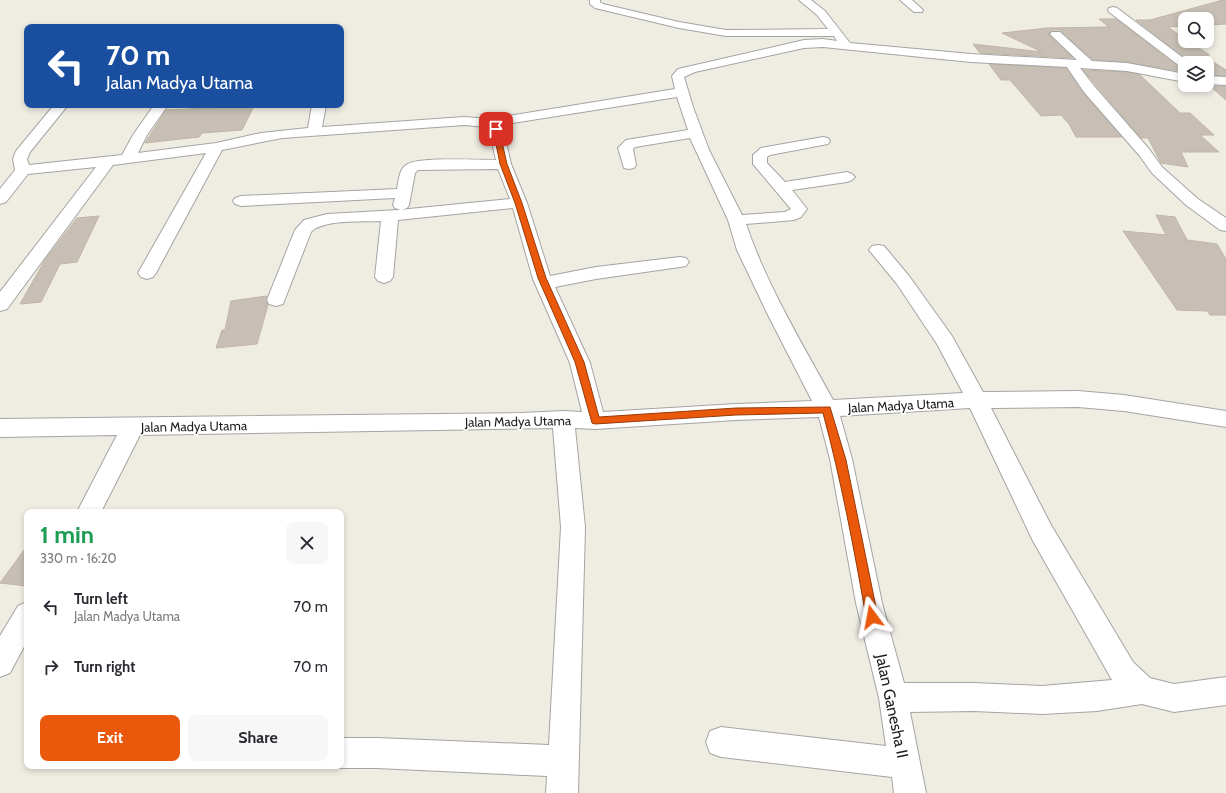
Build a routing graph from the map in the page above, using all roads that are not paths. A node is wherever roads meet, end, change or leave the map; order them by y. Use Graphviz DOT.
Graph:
graph roads {
  1 [pos="595,0"];
  2 [pos="804,0"];
  3 [pos="905,0"];
  4 [pos="918,10"];
  5 [pos="1113,10"];
  6 [pos="1056,34"];
  7 [pos="842,40"];
  8 [pos="1178,59"];
  9 [pos="1070,63"];
  10 [pos="1088,64"];
  11 [pos="1178,77"];
  12 [pos="1214,80"];
  13 [pos="1226,81"];
  14 [pos="682,92"];
  15 [pos="59,108"];
  16 [pos="159,108"];
  17 [pos="318,108"];
  18 [pos="490,123"];
  19 [pos="314,132"];
  20 [pos="696,133"];
  21 [pos="823,141"];
  22 [pos="216,147"];
  23 [pos="127,159"];
  24 [pos="108,161"];
  25 [pos="504,164"];
  26 [pos="629,165"];
  27 [pos="23,170"];
  28 [pos="847,177"];
  29 [pos="781,187"];
  30 [pos="404,192"];
  31 [pos="0,199"];
  32 [pos="241,201"];
  33 [pos="519,203"];
  34 [pos="394,216"];
  35 [pos="736,220"];
  36 [pos="1226,226"];
  37 [pos="878,250"];
  38 [pos="680,262"];
  39 [pos="147,273"];
  40 [pos="384,277"];
  41 [pos="544,283"];
  42 [pos="276,300"];
  43 [pos="0,305"];
  44 [pos="977,400"];
  45 [pos="827,409"];
  46 [pos="563,419"];
  47 [pos="1226,419"];
  48 [pos="595,420"];
  49 [pos="133,426"];
  50 [pos="0,428"];
  51 [pos="91,509"];
  52 [pos="24,621"];
  53 [pos="0,663"];
  54 [pos="1142,690"];
  55 [pos="1226,691"];
  56 [pos="893,698"];
  57 [pos="721,742"];
  58 [pos="344,753"];
  59 [pos="564,762"];
  60 [pos="904,763"];
  61 [pos="562,793"];
  62 [pos="910,793"];
  1 -- 7 [label="street"];
  2 -- 7 [label="street"];
  3 -- 4 [label="street"];
  5 -- 8 [label="street"];
  6 -- 10 [label="street"];
  7 -- 9 [label="street"];
  7 -- 14 [label="street, Jalan Ganesha II"];
  9 -- 10 [label="street"];
  9 -- 36 [label="street"];
  10 -- 11 [label="street"];
  12 -- 13 [label="street"];
  14 -- 18 [label="street"];
  14 -- 20 [label="street, Jalan Ganesha II"];
  15 -- 27 [label="street"];
  16 -- 23 [label="street"];
  17 -- 19 [label="street"];
  18 -- 19 [label="street"];
  18 -- 25 [label="street"];
  19 -- 22 [label="street"];
  20 -- 26 [label="street"];
  20 -- 35 [label="street, Jalan Ganesha II"];
  21 -- 29 [label="street"];
  22 -- 23 [label="street"];
  22 -- 39 [label="street"];
  23 -- 24 [label="street"];
  24 -- 27 [label="street"];
  24 -- 43 [label="street"];
  25 -- 30 [label="street"];
  25 -- 33 [label="street"];
  27 -- 31 [label="street"];
  28 -- 29 [label="street"];
  29 -- 35 [label="street"];
  30 -- 32 [label="street"];
  30 -- 34 [label="street"];
  33 -- 34 [label="street"];
  33 -- 41 [label="street"];
  34 -- 40 [label="street"];
  34 -- 42 [label="street"];
  35 -- 45 [label="street, Jalan Ganesha II"];
  37 -- 44 [label="street"];
  38 -- 41 [label="street"];
  41 -- 48 [label="street"];
  44 -- 45 [label="street, Jalan Madya Utama"];
  44 -- 47 [label="street, Jalan Madya Utama"];
  44 -- 54 [label="street"];
  45 -- 48 [label="street, Jalan Madya Utama"];
  45 -- 56 [label="street, Jalan Ganesha II"];
  46 -- 48 [label="street, Jalan Madya Utama"];
  46 -- 49 [label="street, Jalan Madya Utama"];
  46 -- 59 [label="street"];
  49 -- 50 [label="street, Jalan Madya Utama"];
  49 -- 51 [label="street"];
  52 -- 53 [label="street"];
  54 -- 55 [label="street"];
  54 -- 56 [label="street"];
  56 -- 60 [label="street, Jalan Ganesha II"];
  57 -- 60 [label="street"];
  58 -- 59 [label="street"];
  59 -- 61 [label="street"];
  60 -- 62 [label="street, Jalan Ganesha II"];
}
